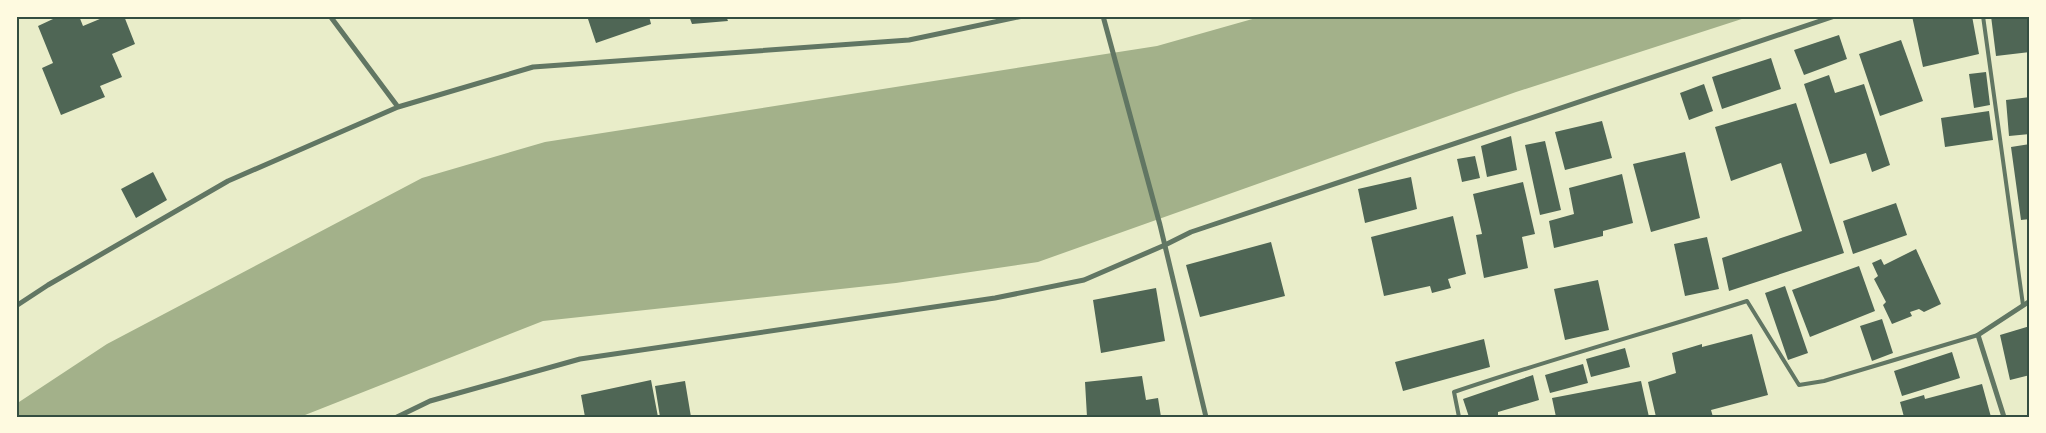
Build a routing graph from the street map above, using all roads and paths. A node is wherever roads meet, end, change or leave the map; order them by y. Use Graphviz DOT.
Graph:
graph roads {
  1 [pos="330,16"];
  2 [pos="1023,16"];
  3 [pos="1103,16"];
  4 [pos="1835,16"];
  5 [pos="1983,16"];
  6 [pos="398,107"];
  7 [pos="1165,245"];
  8 [pos="2030,301"];
  9 [pos="2023,305"];
  10 [pos="16,306"];
  11 [pos="1978,335"];
  12 [pos="397,417"];
  13 [pos="1206,417"];
  14 [pos="1459,417"];
  15 [pos="2004,417"];
  1 -- 6 [label="street"];
  2 -- 6 [label="street"];
  3 -- 7 [label="street"];
  4 -- 7 [label="street"];
  5 -- 9 [label="lane"];
  6 -- 10 [label="street"];
  7 -- 12 [label="street"];
  7 -- 13 [label="street"];
  8 -- 9 [label="street"];
  9 -- 11 [label="street"];
  11 -- 14 [label="lane"];
  11 -- 15 [label="street"];
}
